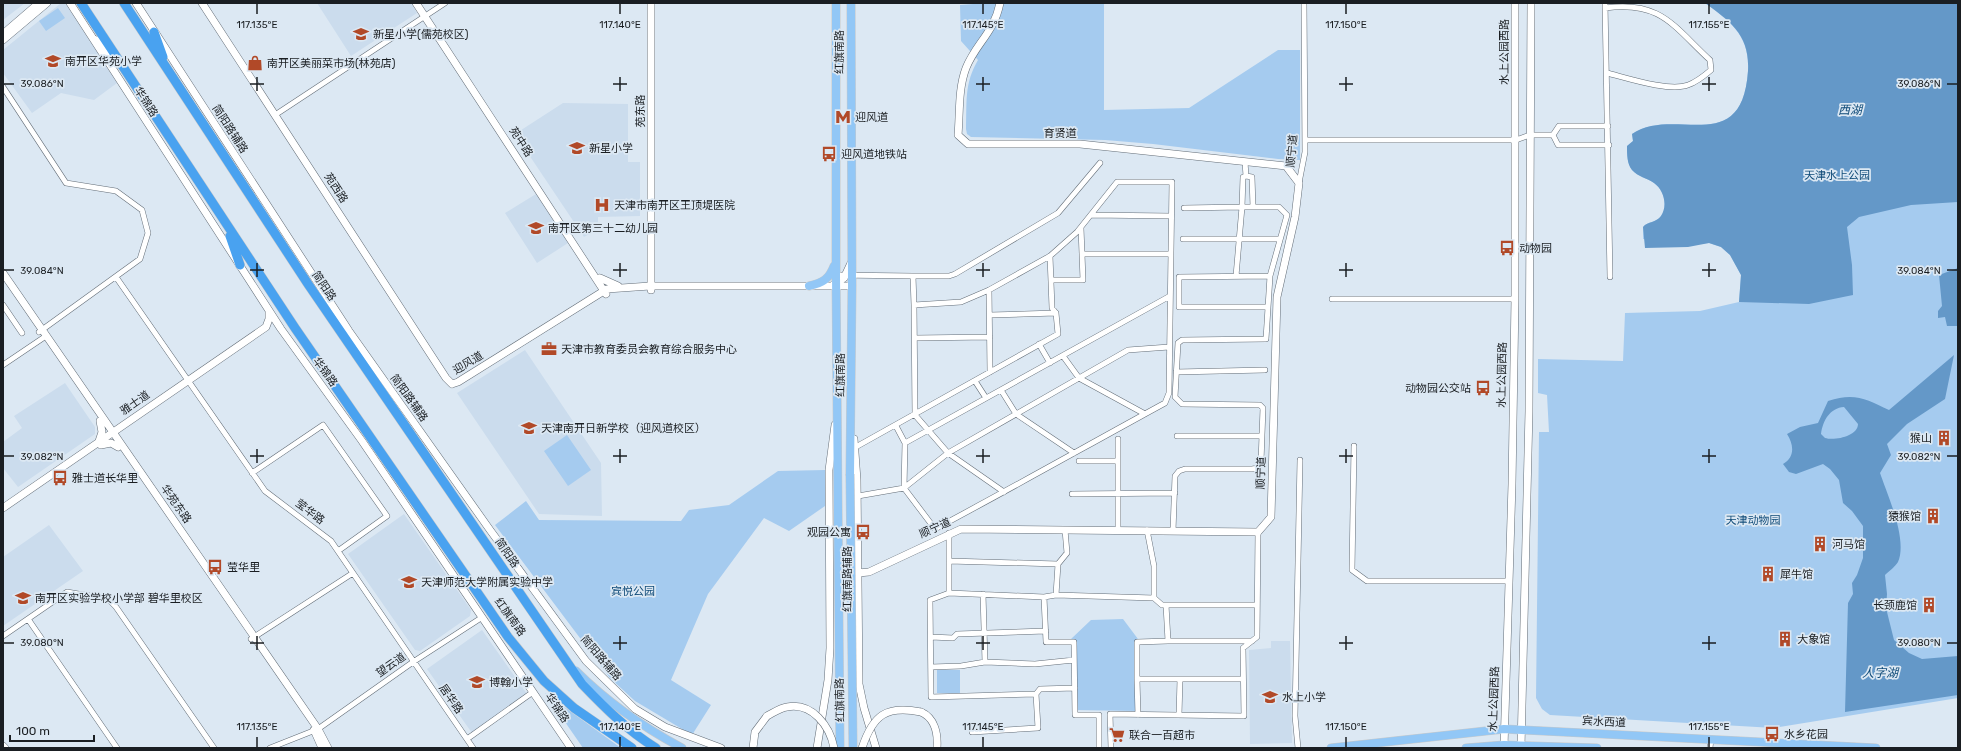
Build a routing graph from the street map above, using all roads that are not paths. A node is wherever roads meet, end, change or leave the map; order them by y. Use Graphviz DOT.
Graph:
graph roads {
  1 [pos="39,3"];
  2 [pos="48,3"];
  3 [pos="70,3"];
  4 [pos="81,3"];
  5 [pos="124,3"];
  6 [pos="136,3"];
  7 [pos="202,3"];
  8 [pos="416,3"];
  9 [pos="421,3"];
  10 [pos="445,3"];
  11 [pos="646,3"];
  12 [pos="651,3"];
  13 [pos="836,3"];
  14 [pos="851,3"];
  15 [pos="1000,3"];
  16 [pos="1304,3"];
  17 [pos="1515,3"];
  18 [pos="1531,3"];
  19 [pos="1605,5"];
  20 [pos="427,15"];
  21 [pos="85,29"];
  22 [pos="154,32"];
  23 [pos="3,34"];
  24 [pos="3,40"];
  25 [pos="122,66"];
  26 [pos="167,69"];
  27 [pos="1607,72"];
  28 [pos="3,87"];
  29 [pos="275,115"];
  30 [pos="1608,126"];
  31 [pos="1530,135"];
  32 [pos="1553,135"];
  33 [pos="1305,140"];
  34 [pos="1516,140"];
  35 [pos="1609,145"];
  36 [pos="1246,162"];
  37 [pos="1100,163"];
  38 [pos="1246,176"];
  39 [pos="1299,183"];
  40 [pos="1242,207"];
  41 [pos="1253,207"];
  42 [pos="1184,208"];
  43 [pos="1091,215"];
  44 [pos="1171,216"];
  45 [pos="226,225"];
  46 [pos="1081,228"];
  47 [pos="1183,239"];
  48 [pos="1239,239"];
  49 [pos="1280,239"];
  50 [pos="1082,254"];
  51 [pos="1171,254"];
  52 [pos="1050,256"];
  53 [pos="836,257"];
  54 [pos="240,265"];
  55 [pos="3,273"];
  56 [pos="836,275"];
  57 [pos="849,275"];
  58 [pos="912,276"];
  59 [pos="1236,276"];
  60 [pos="1270,276"];
  61 [pos="116,277"];
  62 [pos="1610,277"];
  63 [pos="600,278"];
  64 [pos="1051,280"];
  65 [pos="3,281"];
  66 [pos="308,284"];
  67 [pos="622,287"];
  68 [pos="834,287"];
  69 [pos="650,288"];
  70 [pos="809,288"];
  71 [pos="852,288"];
  72 [pos="989,290"];
  73 [pos="606,292"];
  74 [pos="1170,296"];
  75 [pos="1332,299"];
  76 [pos="1515,299"];
  77 [pos="3,305"];
  78 [pos="914,305"];
  79 [pos="1268,307"];
  80 [pos="269,310"];
  81 [pos="1056,313"];
  82 [pos="990,315"];
  83 [pos="282,329"];
  84 [pos="349,332"];
  85 [pos="22,333"];
  86 [pos="43,334"];
  87 [pos="990,337"];
  88 [pos="915,338"];
  89 [pos="1039,344"];
  90 [pos="1170,348"];
  91 [pos="1063,356"];
  92 [pos="1050,363"];
  93 [pos="3,365"];
  94 [pos="1266,370"];
  95 [pos="990,372"];
  96 [pos="1176,372"];
  97 [pos="1079,378"];
  98 [pos="189,381"];
  99 [pos="975,381"];
  100 [pos="452,384"];
  101 [pos="1001,390"];
  102 [pos="986,398"];
  103 [pos="837,407"];
  104 [pos="852,408"];
  105 [pos="1016,414"];
  106 [pos="1145,414"];
  107 [pos="915,415"];
  108 [pos="100,422"];
  109 [pos="896,426"];
  110 [pos="929,430"];
  111 [pos="112,436"];
  112 [pos="1177,436"];
  113 [pos="1262,436"];
  114 [pos="1118,439"];
  115 [pos="100,443"];
  116 [pos="905,443"];
  117 [pos="120,446"];
  118 [pos="1354,446"];
  119 [pos="854,448"];
  120 [pos="948,453"];
  121 [pos="1074,453"];
  122 [pos="1300,460"];
  123 [pos="1079,461"];
  124 [pos="1118,461"];
  125 [pos="252,473"];
  126 [pos="904,488"];
  127 [pos="1004,492"];
  128 [pos="1175,493"];
  129 [pos="1072,494"];
  130 [pos="1118,494"];
  131 [pos="858,496"];
  132 [pos="3,508"];
  133 [pos="3,512"];
  134 [pos="1065,530"];
  135 [pos="1118,530"];
  136 [pos="1147,530"];
  137 [pos="1174,531"];
  138 [pos="1258,532"];
  139 [pos="949,533"];
  140 [pos="338,551"];
  141 [pos="949,561"];
  142 [pos="1058,564"];
  143 [pos="353,573"];
  144 [pos="858,573"];
  145 [pos="1508,581"];
  146 [pos="949,593"];
  147 [pos="983,594"];
  148 [pos="1056,595"];
  149 [pos="1044,597"];
  150 [pos="1154,598"];
  151 [pos="1166,605"];
  152 [pos="1257,605"];
  153 [pos="481,618"];
  154 [pos="28,619"];
  155 [pos="1046,631"];
  156 [pos="984,633"];
  157 [pos="3,636"];
  158 [pos="931,637"];
  159 [pos="252,638"];
  160 [pos="1168,641"];
  161 [pos="1253,641"];
  162 [pos="1074,660"];
  163 [pos="413,662"];
  164 [pos="568,662"];
  165 [pos="984,662"];
  166 [pos="931,667"];
  167 [pos="1137,679"];
  168 [pos="1180,679"];
  169 [pos="1243,679"];
  170 [pos="1075,688"];
  171 [pos="532,692"];
  172 [pos="1036,694"];
  173 [pos="1110,714"];
  174 [pos="1138,714"];
  175 [pos="1099,715"];
  176 [pos="1179,715"];
  177 [pos="1504,729"];
  178 [pos="1522,729"];
  179 [pos="316,730"];
  180 [pos="972,732"];
  181 [pos="467,739"];
  182 [pos="1711,739"];
  183 [pos="1504,747"];
  184 [pos="1522,747"];
  185 [pos="117,748"];
  186 [pos="214,748"];
  187 [pos="270,748"];
  188 [pos="322,748"];
  189 [pos="328,748"];
  190 [pos="473,748"];
  191 [pos="571,748"];
  192 [pos="632,748"];
  193 [pos="656,748"];
  194 [pos="682,748"];
  195 [pos="721,748"];
  196 [pos="754,748"];
  197 [pos="817,748"];
  198 [pos="834,748"];
  199 [pos="840,748"];
  200 [pos="853,748"];
  201 [pos="862,748"];
  202 [pos="876,748"];
  203 [pos="938,748"];
  204 [pos="1100,748"];
  205 [pos="1111,748"];
  206 [pos="1298,748"];
  207 [pos="1331,748"];
  208 [pos="1466,748"];
  209 [pos="1597,748"];
  210 [pos="1710,748"];
  211 [pos="1876,748"];
  1 -- 23 [label="street"];
  2 -- 24 [label="street"];
  3 -- 21 [label="street, 华锦路"];
  4 -- 25 [label="highway"];
  5 -- 26 [label="highway, 简阳路"];
  6 -- 22 [label="street, 简阳路辅路"];
  7 -- 29 [label="street, 苑西路"];
  8 -- 20 [label="street, 苑中路"];
  9 -- 20 [label="street, 苑中路"];
  10 -- 20 [label="street"];
  11 -- 69 [label="street, 苑东路"];
  12 -- 69 [label="street, 苑东路"];
  13 -- 53 [label="main road, 红旗南路"];
  14 -- 57 [label="main road, 红旗南路"];
  15 -- 36 [label="street, 育贤道"];
  16 -- 33 [label="street, 顺宁道"];
  17 -- 34 [label="street, 水上公园西路"];
  18 -- 31 [label="street"];
  19 -- 27 [label="street"];
  19 -- 27 [label="street"];
  20 -- 29 [label="street"];
  20 -- 63 [label="street, 苑中路"];
  20 -- 73 [label="street, 苑中路"];
  21 -- 25 [label="street"];
  21 -- 54 [label="street, 华锦路"];
  22 -- 26 [label="highway"];
  22 -- 84 [label="street, 简阳路辅路"];
  25 -- 45 [label="highway"];
  26 -- 66 [label="highway, 简阳路"];
  27 -- 30 [label="street"];
  28 -- 61 [label="street"];
  29 -- 100 [label="street, 苑西路"];
  30 -- 32 [label="street"];
  30 -- 35 [label="street"];
  31 -- 32 [label="street"];
  31 -- 34 [label="street"];
  31 -- 178 [label="street"];
  32 -- 35 [label="street"];
  33 -- 34 [label="street"];
  33 -- 39 [label="street, 顺宁道"];
  34 -- 76 [label="street, 水上公园西路"];
  35 -- 62 [label="street"];
  36 -- 38 [label="street"];
  36 -- 39 [label="street, 育贤道"];
  37 -- 58 [label="street"];
  38 -- 40 [label="street"];
  38 -- 41 [label="street"];
  39 -- 138 [label="street, 顺宁道"];
  40 -- 41 [label="street"];
  40 -- 42 [label="street"];
  40 -- 48 [label="street"];
  41 -- 49 [label="street"];
  43 -- 44 [label="street"];
  43 -- 44 [label="street"];
  43 -- 46 [label="street"];
  44 -- 51 [label="street"];
  45 -- 54 [label="highway"];
  45 -- 192 [label="highway, 红旗南路"];
  46 -- 50 [label="street"];
  46 -- 52 [label="street"];
  47 -- 48 [label="street"];
  48 -- 49 [label="street"];
  48 -- 59 [label="street"];
  49 -- 60 [label="street"];
  50 -- 51 [label="street"];
  50 -- 64 [label="street"];
  51 -- 74 [label="street"];
  52 -- 64 [label="street"];
  52 -- 72 [label="street"];
  53 -- 56 [label="main road, 红旗南路"];
  53 -- 70 [label="main road"];
  54 -- 80 [label="street, 华锦路"];
  55 -- 86 [label="street, 华苑东路"];
  56 -- 57 [label="street"];
  56 -- 68 [label="main road, 红旗南路"];
  57 -- 58 [label="street"];
  57 -- 68 [label="street"];
  57 -- 71 [label="main road, 红旗南路"];
  58 -- 78 [label="street"];
  59 -- 60 [label="street"];
  59 -- 79 [label="street"];
  60 -- 79 [label="street"];
  61 -- 86 [label="street"];
  61 -- 98 [label="street, 莹华路"];
  63 -- 67 [label="street"];
  63 -- 73 [label="street, 苑中路"];
  64 -- 81 [label="street"];
  65 -- 86 [label="street, 华苑东路"];
  66 -- 84 [label="street"];
  66 -- 164 [label="highway, 简阳路"];
  67 -- 69 [label="street, 迎风道"];
  67 -- 73 [label="street, 迎风道"];
  68 -- 70 [label="street, 迎风道"];
  68 -- 71 [label="street, 迎风道"];
  68 -- 103 [label="main road, 红旗南路"];
  69 -- 70 [label="street, 迎风道"];
  69 -- 70 [label="street, 迎风道"];
  69 -- 73 [label="street, 迎风道"];
  71 -- 104 [label="main road, 红旗南路"];
  72 -- 78 [label="street"];
  72 -- 82 [label="street"];
  73 -- 100 [label="street, 迎风道"];
  74 -- 90 [label="street"];
  74 -- 91 [label="street"];
  75 -- 76 [label="street"];
  76 -- 145 [label="street, 水上公园西路"];
  77 -- 85 [label="street"];
  78 -- 88 [label="street"];
  79 -- 96 [label="street"];
  80 -- 83 [label="street, 华锦路"];
  80 -- 98 [label="street, 雅士道"];
  81 -- 82 [label="street"];
  81 -- 89 [label="street"];
  82 -- 87 [label="street"];
  83 -- 98 [label="street, 雅士道"];
  83 -- 153 [label="street, 华锦路"];
  84 -- 195 [label="street, 简阳路辅路"];
  86 -- 93 [label="street"];
  86 -- 108 [label="street, 华苑东路"];
  86 -- 111 [label="street, 华苑东路"];
  87 -- 88 [label="street"];
  87 -- 95 [label="street"];
  88 -- 107 [label="street"];
  89 -- 92 [label="street"];
  89 -- 95 [label="street"];
  90 -- 97 [label="street"];
  90 -- 106 [label="street"];
  91 -- 92 [label="street"];
  91 -- 97 [label="street"];
  92 -- 101 [label="street"];
  94 -- 96 [label="street"];
  95 -- 99 [label="street"];
  96 -- 113 [label="street"];
  97 -- 105 [label="street"];
  97 -- 106 [label="street"];
  98 -- 111 [label="street, 雅士道"];
  98 -- 125 [label="street, 莹华路"];
  99 -- 102 [label="street"];
  99 -- 107 [label="street"];
  101 -- 102 [label="street"];
  101 -- 105 [label="street"];
  102 -- 110 [label="street"];
  103 -- 197 [label="street, 红旗南路辅路"];
  103 -- 199 [label="main road, 红旗南路"];
  104 -- 119 [label="street, 红旗南路辅路"];
  104 -- 200 [label="main road, 红旗南路, bridge"];
  105 -- 120 [label="street"];
  105 -- 121 [label="street"];
  106 -- 121 [label="street"];
  107 -- 109 [label="street"];
  107 -- 110 [label="street"];
  108 -- 111 [label="street, 华苑东路"];
  108 -- 115 [label="street"];
  109 -- 116 [label="street"];
  109 -- 119 [label="street"];
  110 -- 116 [label="street"];
  110 -- 120 [label="street"];
  111 -- 115 [label="street, 雅士道"];
  111 -- 117 [label="street, 华苑东路"];
  112 -- 113 [label="street"];
  113 -- 128 [label="street"];
  114 -- 124 [label="street"];
  115 -- 117 [label="street"];
  115 -- 132 [label="street, 雅士道"];
  115 -- 133 [label="street, 雅士道"];
  116 -- 126 [label="street"];
  117 -- 159 [label="street, 华苑东路"];
  118 -- 145 [label="street"];
  119 -- 131 [label="street, 红旗南路辅路"];
  120 -- 126 [label="street"];
  120 -- 127 [label="street"];
  121 -- 127 [label="street"];
  122 -- 206 [label="street"];
  123 -- 124 [label="street"];
  124 -- 130 [label="street"];
  125 -- 140 [label="street, 莹华路"];
  125 -- 140 [label="street"];
  126 -- 127 [label="street"];
  126 -- 131 [label="street"];
  128 -- 130 [label="street"];
  128 -- 137 [label="street"];
  129 -- 130 [label="street"];
  130 -- 135 [label="street"];
  131 -- 144 [label="street, 红旗南路辅路"];
  134 -- 135 [label="street, 顺宁道"];
  134 -- 139 [label="street, 顺宁道"];
  134 -- 142 [label="street"];
  135 -- 136 [label="street, 顺宁道"];
  136 -- 137 [label="street, 顺宁道"];
  136 -- 150 [label="street"];
  137 -- 138 [label="street, 顺宁道"];
  138 -- 152 [label="street"];
  139 -- 141 [label="street"];
  139 -- 144 [label="street, 顺宁道"];
  140 -- 143 [label="street, 莹华路"];
  141 -- 142 [label="street"];
  141 -- 146 [label="street"];
  142 -- 148 [label="street"];
  143 -- 159 [label="street"];
  143 -- 163 [label="street, 莹华路"];
  144 -- 202 [label="street, 红旗南路辅路"];
  145 -- 177 [label="street, 水上公园西路"];
  146 -- 147 [label="street"];
  146 -- 158 [label="street"];
  147 -- 149 [label="street"];
  147 -- 156 [label="street"];
  148 -- 149 [label="street"];
  148 -- 150 [label="street"];
  149 -- 155 [label="street"];
  150 -- 151 [label="street"];
  151 -- 152 [label="street"];
  151 -- 160 [label="street"];
  152 -- 161 [label="street"];
  153 -- 163 [label="street, 望云道"];
  153 -- 171 [label="street, 华锦路"];
  154 -- 157 [label="street"];
  154 -- 185 [label="street"];
  154 -- 186 [label="street"];
  155 -- 156 [label="street"];
  155 -- 162 [label="street"];
  156 -- 158 [label="street"];
  156 -- 165 [label="street"];
  158 -- 166 [label="street"];
  159 -- 179 [label="street, 华苑东路"];
  160 -- 161 [label="street"];
  160 -- 167 [label="street"];
  161 -- 169 [label="street"];
  162 -- 165 [label="street"];
  162 -- 170 [label="street"];
  163 -- 179 [label="street, 望云道"];
  163 -- 181 [label="street, 居华路"];
  164 -- 193 [label="highway"];
  164 -- 194 [label="main road"];
  165 -- 166 [label="street"];
  166 -- 172 [label="street"];
  167 -- 168 [label="street"];
  167 -- 174 [label="street"];
  168 -- 169 [label="street"];
  168 -- 176 [label="street"];
  169 -- 176 [label="street"];
  170 -- 172 [label="street"];
  170 -- 175 [label="street"];
  171 -- 181 [label="street"];
  171 -- 191 [label="street, 华锦路"];
  172 -- 180 [label="street"];
  173 -- 174 [label="street"];
  173 -- 175 [label="street"];
  173 -- 205 [label="street"];
  174 -- 176 [label="street"];
  175 -- 204 [label="street"];
  177 -- 178 [label="main road, 宾水西道"];
  177 -- 183 [label="street, 水上公园西路"];
  177 -- 207 [label="main road, 宾水西道"];
  178 -- 182 [label="main road, 宾水西道"];
  178 -- 184 [label="street"];
  179 -- 187 [label="street, 望云道"];
  179 -- 188 [label="street, 华苑东路"];
  179 -- 189 [label="street, 华苑东路"];
  181 -- 190 [label="street, 居华路"];
  182 -- 210 [label="street"];
  182 -- 211 [label="main road, 宾水西道"];
  183 -- 184 [label="main road"];
  183 -- 208 [label="main road"];
  184 -- 209 [label="main road"];
  196 -- 198 [label="street, bridge"];
  201 -- 203 [label="street, bridge"];
}
